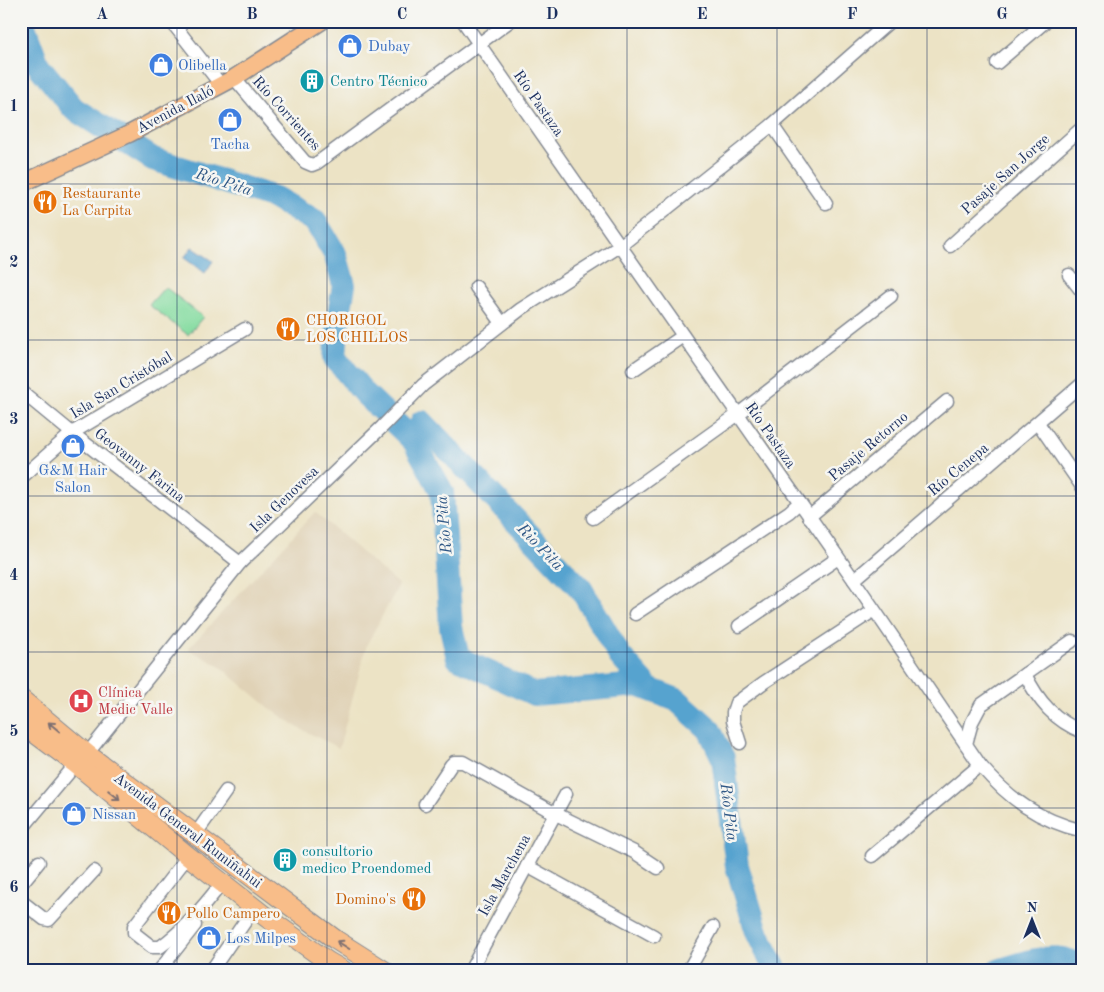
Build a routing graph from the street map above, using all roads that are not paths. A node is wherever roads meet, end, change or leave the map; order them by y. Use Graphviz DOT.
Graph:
graph roads {
  1 [pos="171,21"];
  2 [pos="322,21"];
  3 [pos="463,21"];
  4 [pos="510,21"];
  5 [pos="890,21"];
  6 [pos="1046,21"];
  7 [pos="479,45"];
  8 [pos="996,63"];
  9 [pos="228,82"];
  10 [pos="772,125"];
  11 [pos="1083,127"];
  12 [pos="21,184"];
  13 [pos="826,203"];
  14 [pos="620,246"];
  15 [pos="950,246"];
  16 [pos="1069,275"];
  17 [pos="476,286"];
  18 [pos="1083,293"];
  19 [pos="891,296"];
  20 [pos="502,324"];
  21 [pos="244,329"];
  22 [pos="683,336"];
  23 [pos="633,370"];
  24 [pos="1083,383"];
  25 [pos="21,391"];
  26 [pos="947,401"];
  27 [pos="737,414"];
  28 [pos="1038,423"];
  29 [pos="72,433"];
  30 [pos="21,478"];
  31 [pos="1083,488"];
  32 [pos="799,503"];
  33 [pos="809,517"];
  34 [pos="593,518"];
  35 [pos="838,558"];
  36 [pos="240,563"];
  37 [pos="854,580"];
  38 [pos="873,611"];
  39 [pos="635,614"];
  40 [pos="739,626"];
  41 [pos="1072,641"];
  42 [pos="1025,674"];
  43 [pos="21,699"];
  44 [pos="21,723"];
  45 [pos="1083,732"];
  46 [pos="740,742"];
  47 [pos="966,744"];
  48 [pos="82,759"];
  49 [pos="980,765"];
  50 [pos="226,792"];
  51 [pos="566,794"];
  52 [pos="425,804"];
  53 [pos="556,814"];
  54 [pos="21,830"];
  55 [pos="1083,831"];
  56 [pos="195,835"];
  57 [pos="188,856"];
  58 [pos="872,856"];
  59 [pos="39,862"];
  60 [pos="527,866"];
  61 [pos="658,868"];
  62 [pos="94,871"];
  63 [pos="21,884"];
  64 [pos="224,884"];
  65 [pos="21,901"];
  66 [pos="255,907"];
  67 [pos="712,927"];
  68 [pos="654,936"];
  69 [pos="342,970"];
  70 [pos="159,971"];
  71 [pos="211,971"];
  72 [pos="385,971"];
  73 [pos="470,971"];
  74 [pos="688,971"];
  1 -- 9 [label="street"];
  2 -- 9 [label="main road, Avenida Ilaló"];
  3 -- 7 [label="street, Río Pastaza"];
  4 -- 7 [label="street, Río Corrientes"];
  5 -- 10 [label="street, Isla Genovesa"];
  6 -- 8 [label="street"];
  7 -- 9 [label="street, Río Corrientes"];
  7 -- 14 [label="street, Río Pastaza"];
  9 -- 12 [label="main road, Avenida Ilaló"];
  10 -- 13 [label="street"];
  10 -- 14 [label="street, Isla Genovesa"];
  11 -- 15 [label="street, Pasaje San Jorge"];
  14 -- 20 [label="street, Isla Genovesa"];
  14 -- 22 [label="street, Río Pastaza"];
  16 -- 18 [label="street"];
  17 -- 20 [label="street"];
  19 -- 27 [label="street"];
  20 -- 36 [label="street, Isla Genovesa"];
  21 -- 29 [label="street, Isla San Cristóbal"];
  22 -- 23 [label="street"];
  22 -- 27 [label="street, Río Pastaza"];
  24 -- 28 [label="street, Río Cenepa"];
  25 -- 29 [label="street, Geovanny Farina"];
  26 -- 33 [label="street, Pasaje Retorno"];
  27 -- 32 [label="street, Río Pastaza"];
  27 -- 34 [label="street"];
  28 -- 31 [label="street"];
  28 -- 37 [label="street, Río Cenepa"];
  29 -- 30 [label="street, Isla San Cristóbal"];
  29 -- 36 [label="street, Geovanny Farina"];
  32 -- 33 [label="street, Río Pastaza"];
  32 -- 39 [label="street"];
  33 -- 35 [label="street, Río Pastaza"];
  35 -- 37 [label="street, Río Pastaza"];
  35 -- 40 [label="street"];
  36 -- 48 [label="street, Isla Genovesa"];
  37 -- 38 [label="street, Río Pastaza"];
  38 -- 46 [label="street"];
  38 -- 47 [label="street, Río Pastaza"];
  41 -- 42 [label="street"];
  42 -- 45 [label="street"];
  42 -- 47 [label="street"];
  48 -- 43 [label="highway, Avenida General Rumiñahui, one-way"];
  44 -- 48 [label="highway, Avenida General Rumiñahui"];
  47 -- 49 [label="street, Río Pastaza"];
  48 -- 54 [label="street, Isla Genovesa"];
  48 -- 56 [label="highway, Avenida General Rumiñahui"];
  48 -- 57 [label="highway, Avenida General Rumiñahui, one-way"];
  49 -- 55 [label="street, Río Pastaza"];
  49 -- 58 [label="street"];
  50 -- 56 [label="street"];
  51 -- 53 [label="street, Isla Marchena"];
  52 -- 53 [label="street"];
  53 -- 60 [label="street, Isla Marchena"];
  53 -- 61 [label="street"];
  72 -- 56 [label="highway, Avenida General Rumiñahui, one-way"];
  57 -- 64 [label="highway, Avenida General Rumiñahui"];
  57 -- 64 [label="street"];
  59 -- 63 [label="street"];
  60 -- 68 [label="street"];
  60 -- 73 [label="street, Isla Marchena"];
  62 -- 65 [label="street"];
  64 -- 66 [label="highway, Avenida General Rumiñahui"];
  64 -- 70 [label="street"];
  66 -- 69 [label="highway, Avenida General Rumiñahui"];
  66 -- 71 [label="street"];
  67 -- 74 [label="street"];
}
